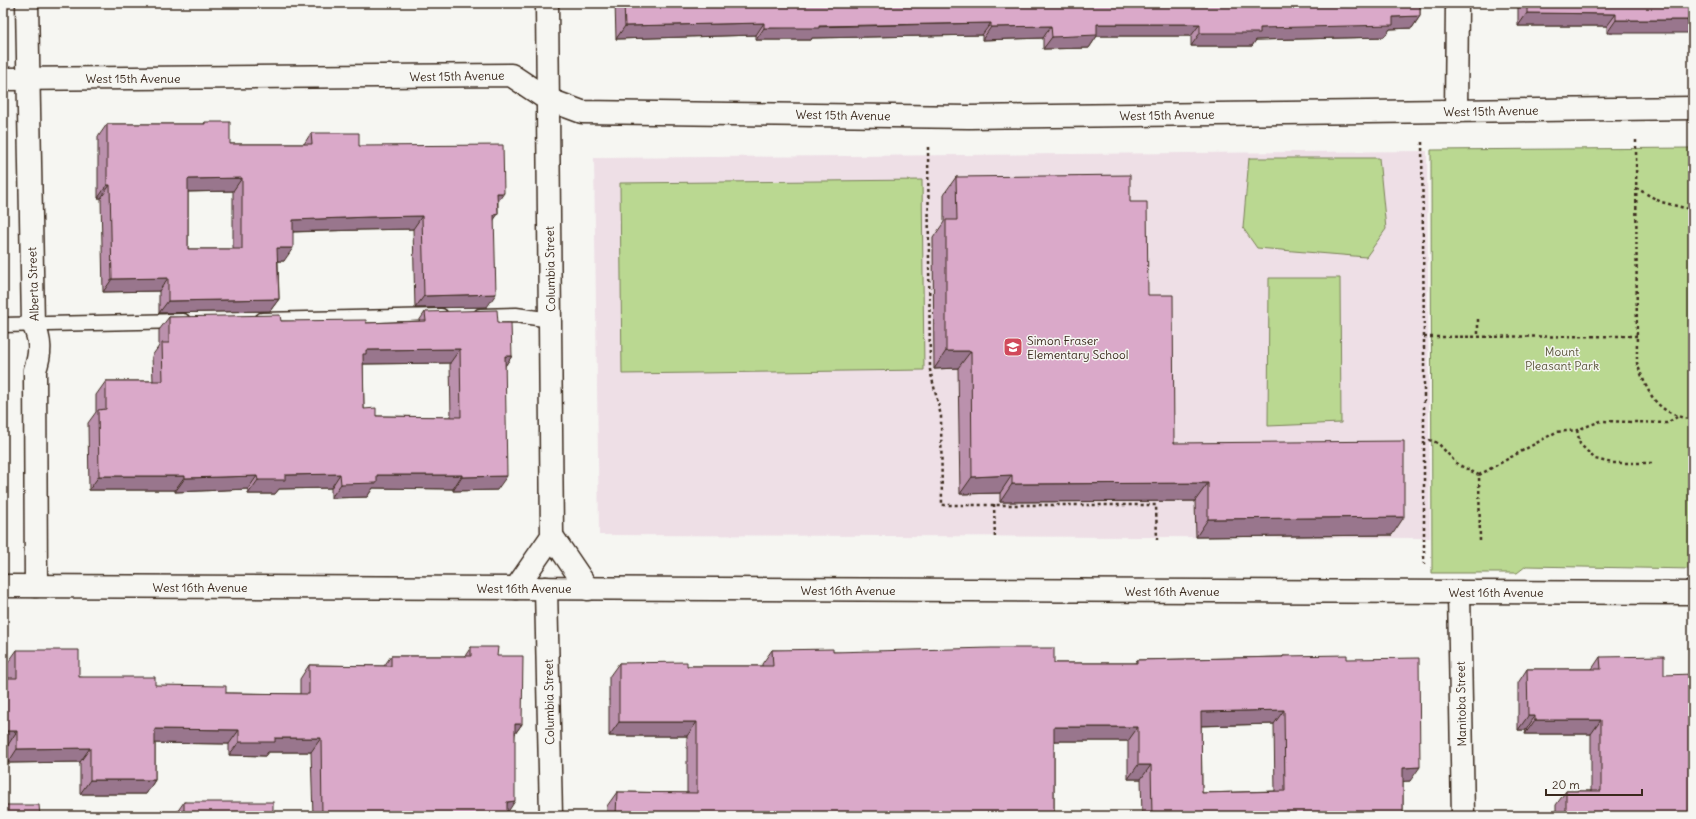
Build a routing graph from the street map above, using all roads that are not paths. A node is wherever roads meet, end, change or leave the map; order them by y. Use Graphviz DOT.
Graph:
graph roads {
  1 [pos="27,3"];
  2 [pos="547,3"];
  3 [pos="1457,3"];
  4 [pos="3,79"];
  5 [pos="28,79"];
  6 [pos="547,99"];
  7 [pos="1693,108"];
  8 [pos="1456,112"];
  9 [pos="453,316"];
  10 [pos="469,316"];
  11 [pos="248,320"];
  12 [pos="551,320"];
  13 [pos="200,321"];
  14 [pos="33,324"];
  15 [pos="3,325"];
  16 [pos="552,536"];
  17 [pos="3,586"];
  18 [pos="36,586"];
  19 [pos="516,588"];
  20 [pos="546,588"];
  21 [pos="588,589"];
  22 [pos="1459,592"];
  23 [pos="1693,593"];
  24 [pos="551,816"];
  25 [pos="1464,816"];
  1 -- 5 [label="street, Alberta Street"];
  2 -- 6 [label="street, Columbia Street"];
  3 -- 8 [label="street"];
  4 -- 5 [label="street, West 15th Avenue"];
  5 -- 6 [label="street, West 15th Avenue"];
  5 -- 14 [label="street, Alberta Street"];
  6 -- 8 [label="street, West 15th Avenue"];
  6 -- 12 [label="street, Columbia Street"];
  7 -- 8 [label="street, West 15th Avenue"];
  9 -- 11 [label="lane"];
  10 -- 12 [label="lane"];
  12 -- 16 [label="street, Columbia Street"];
  13 -- 14 [label="lane"];
  14 -- 15 [label="lane"];
  14 -- 18 [label="street, Alberta Street"];
  16 -- 19 [label="street"];
  16 -- 21 [label="street"];
  17 -- 18 [label="street, West 16th Avenue"];
  18 -- 19 [label="street, West 16th Avenue"];
  19 -- 20 [label="street, West 16th Avenue"];
  20 -- 21 [label="street, West 16th Avenue"];
  20 -- 24 [label="street, Columbia Street"];
  21 -- 22 [label="street, West 16th Avenue"];
  22 -- 23 [label="street, West 16th Avenue"];
  22 -- 25 [label="street, Manitoba Street"];
}
